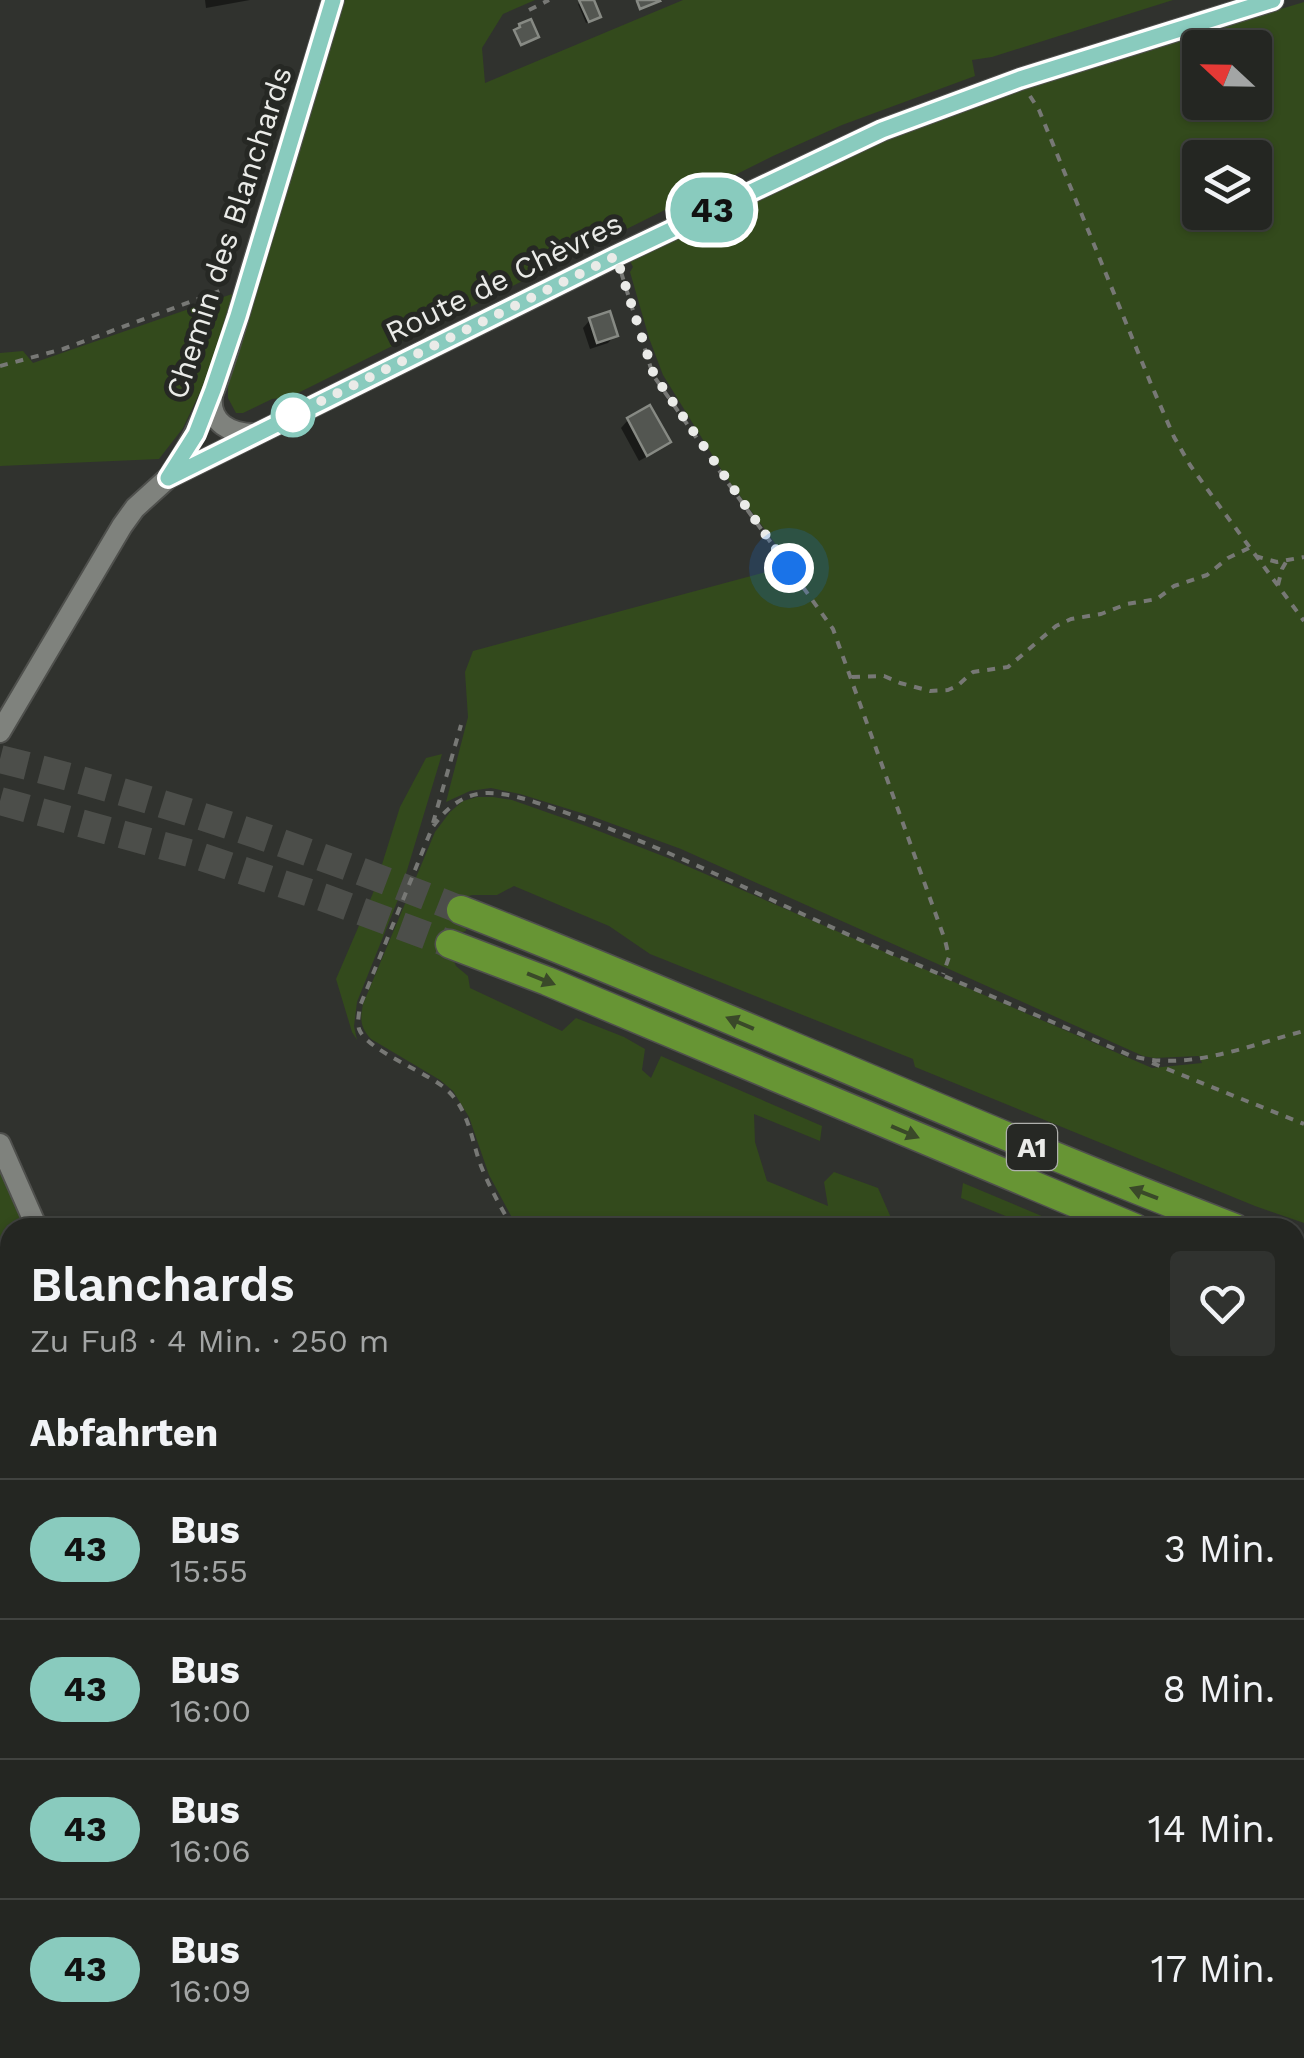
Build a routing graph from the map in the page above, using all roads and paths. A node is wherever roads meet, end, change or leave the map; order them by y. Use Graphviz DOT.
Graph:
graph roads {
  1 [pos="333,0"];
  2 [pos="549,0"];
  3 [pos="1273,0"];
  4 [pos="529,10"];
  5 [pos="1020,79"];
  6 [pos="616,256"];
  7 [pos="248,281"];
  8 [pos="0,366"];
  9 [pos="213,390"];
  10 [pos="254,434"];
  11 [pos="168,478"];
  12 [pos="1250,548"];
  13 [pos="1256,556"];
  14 [pos="1304,557"];
  15 [pos="1286,562"];
  16 [pos="1278,586"];
  17 [pos="1304,621"];
  18 [pos="852,677"];
  19 [pos="461,725"];
  20 [pos="0,732"];
  21 [pos="432,828"];
  22 [pos="461,910"];
  23 [pos="450,944"];
  24 [pos="944,974"];
  25 [pos="1304,1030"];
  26 [pos="1148,1061"];
  27 [pos="1304,1124"];
  28 [pos="0,1144"];
  29 [pos="33,1218"];
  30 [pos="507,1218"];
  31 [pos="1112,1218"];
  32 [pos="1209,1218"];
  1 -- 7 [label="street, Chemin des Blanchards"];
  2 -- 4 [label="path"];
  3 -- 5 [label="street, Route de Chèvres"];
  5 -- 6 [label="street, Route de Chèvres"];
  5 -- 12 [label="path"];
  6 -- 10 [label="street, Route de Chèvres"];
  6 -- 18 [label="path"];
  7 -- 8 [label="path"];
  7 -- 9 [label="street, Chemin des Blanchards"];
  9 -- 10 [label="street"];
  9 -- 11 [label="street, Chemin des Blanchards"];
  10 -- 11 [label="street, Route de Chèvres"];
  11 -- 20 [label="street, Route de Chèvres"];
  12 -- 13 [label="path"];
  12 -- 18 [label="path"];
  13 -- 15 [label="path"];
  13 -- 16 [label="path"];
  14 -- 15 [label="path"];
  15 -- 16 [label="path"];
  16 -- 17 [label="path"];
  18 -- 24 [label="path"];
  19 -- 21 [label="path"];
  21 -- 24 [label="path"];
  21 -- 30 [label="path"];
  32 -- 22 [label="highway, A1, one-way"];
  23 -- 31 [label="highway, A1, one-way"];
  24 -- 26 [label="path"];
  25 -- 26 [label="path"];
  26 -- 27 [label="path"];
  28 -- 29 [label="street"];
}
